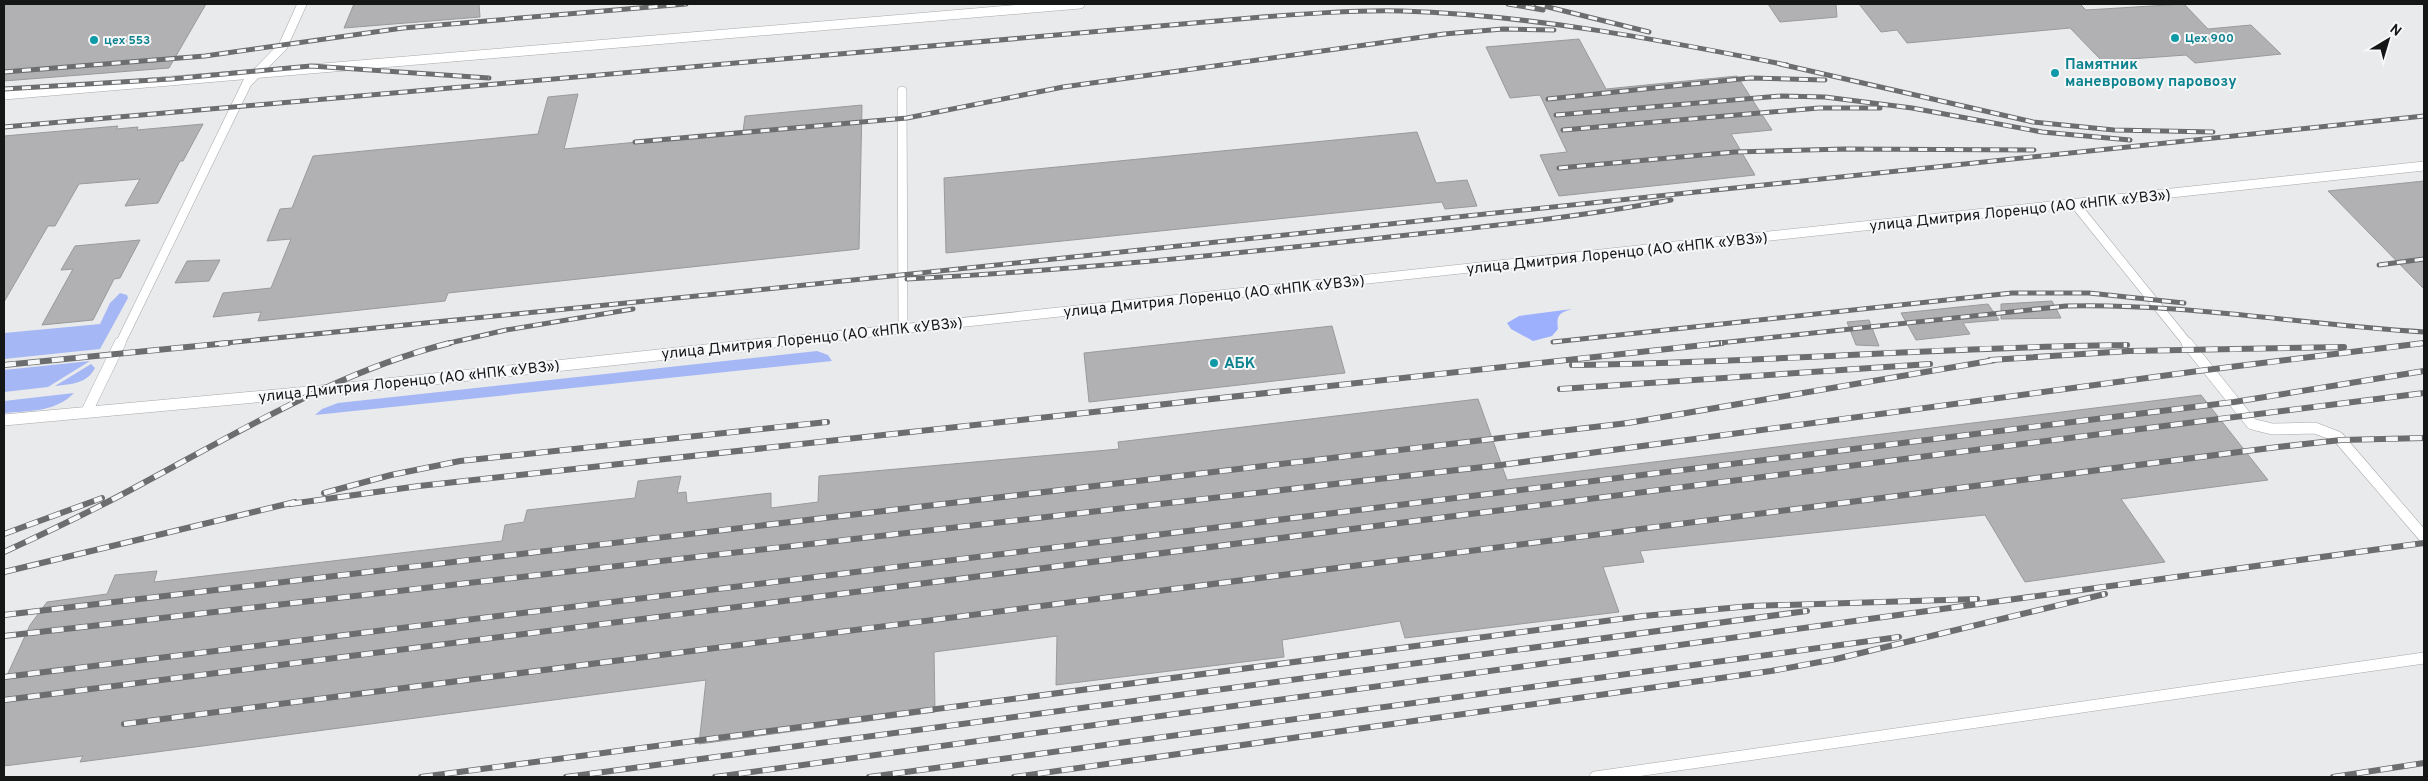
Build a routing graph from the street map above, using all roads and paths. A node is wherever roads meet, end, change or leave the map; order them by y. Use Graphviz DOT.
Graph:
graph roads {
  1 [pos="302,4"];
  2 [pos="1080,4"];
  3 [pos="254,76"];
  4 [pos="902,91"];
  5 [pos="4,95"];
  6 [pos="2424,166"];
  7 [pos="2075,204"];
  8 [pos="903,329"];
  9 [pos="87,411"];
  10 [pos="4,420"];
  11 [pos="2424,537"];
  12 [pos="2424,658"];
  13 [pos="1595,777"];
  1 -- 3 [label="lane"];
  2 -- 3 [label="lane"];
  3 -- 5 [label="lane"];
  3 -- 9 [label="lane"];
  4 -- 8 [label="lane"];
  6 -- 7 [label="lane, улица Дмитрия Лоренцо (АО «НПК «УВЗ»)"];
  7 -- 8 [label="lane, улица Дмитрия Лоренцо (АО «НПК «УВЗ»)"];
  7 -- 11 [label="lane"];
  8 -- 9 [label="lane, улица Дмитрия Лоренцо (АО «НПК «УВЗ»)"];
  9 -- 10 [label="lane, улица Дмитрия Лоренцо (АО «НПК «УВЗ»)"];
  12 -- 13 [label="lane"];
}
